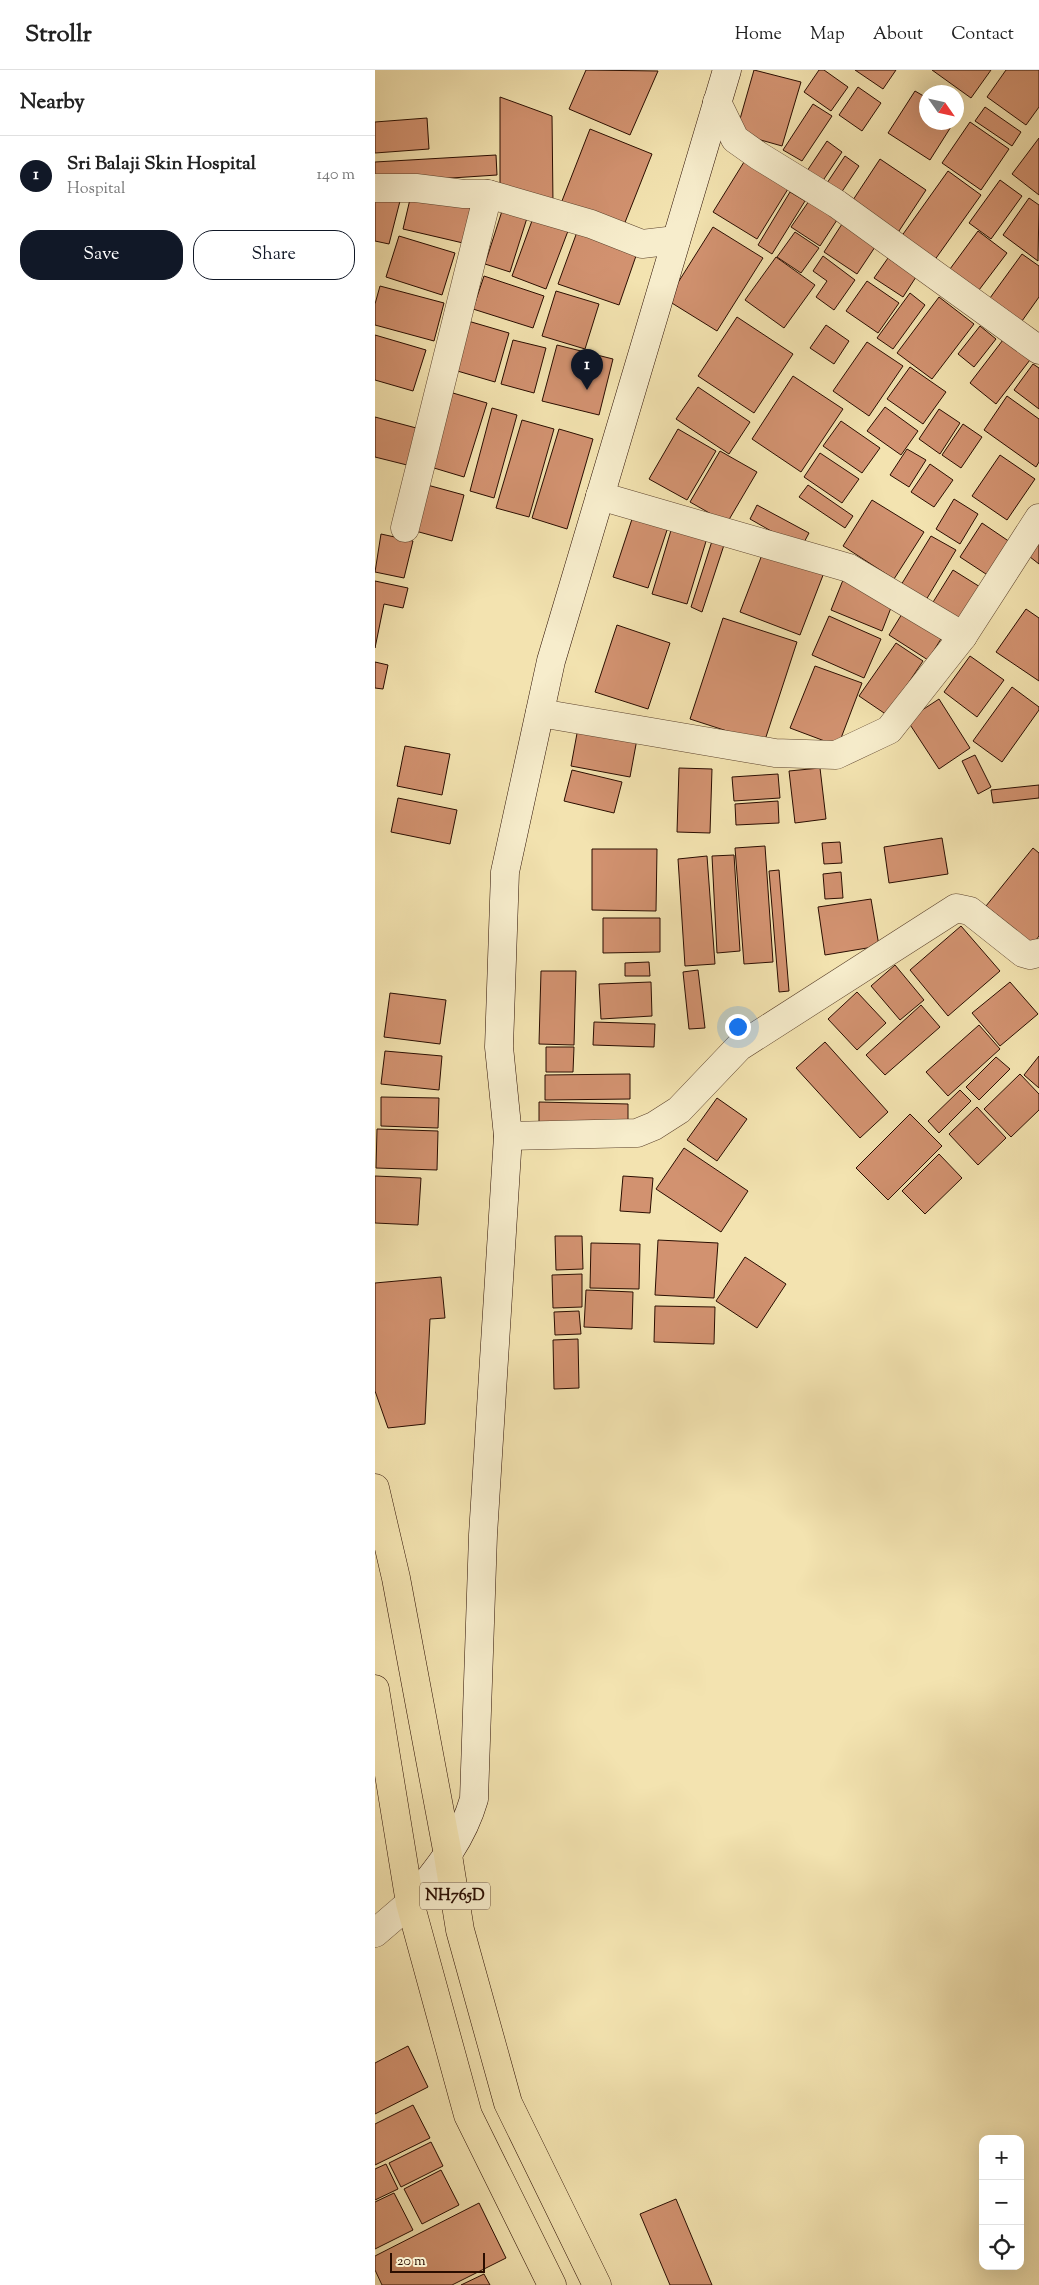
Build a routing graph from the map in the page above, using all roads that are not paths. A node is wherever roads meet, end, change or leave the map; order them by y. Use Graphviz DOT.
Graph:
graph roads {
  1 [pos="727,70"];
  2 [pos="717,102"];
  3 [pos="375,188"];
  4 [pos="488,194"];
  5 [pos="676,240"];
  6 [pos="1039,350"];
  7 [pos="600,496"];
  8 [pos="1039,518"];
  9 [pos="405,528"];
  10 [pos="963,636"];
  11 [pos="540,713"];
  12 [pos="1039,953"];
  13 [pos="507,1136"];
  14 [pos="375,1488"];
  15 [pos="375,1689"];
  16 [pos="448,1855"];
  17 [pos="409,1903"];
  18 [pos="375,1933"];
  19 [pos="551,2285"];
  20 [pos="597,2285"];
  1 -- 2 [label="street"];
  2 -- 5 [label="street"];
  2 -- 6 [label="street"];
  3 -- 4 [label="street"];
  4 -- 5 [label="street"];
  4 -- 9 [label="street"];
  5 -- 7 [label="street"];
  7 -- 10 [label="street"];
  7 -- 11 [label="street"];
  8 -- 10 [label="street"];
  10 -- 11 [label="street"];
  11 -- 13 [label="street"];
  12 -- 13 [label="street"];
  13 -- 16 [label="street"];
  14 -- 16 [label="highway, NH765D"];
  15 -- 17 [label="highway, NH765D"];
  16 -- 17 [label="street"];
  16 -- 20 [label="highway, NH765D"];
  17 -- 18 [label="street"];
  17 -- 19 [label="highway, NH765D"];
}
